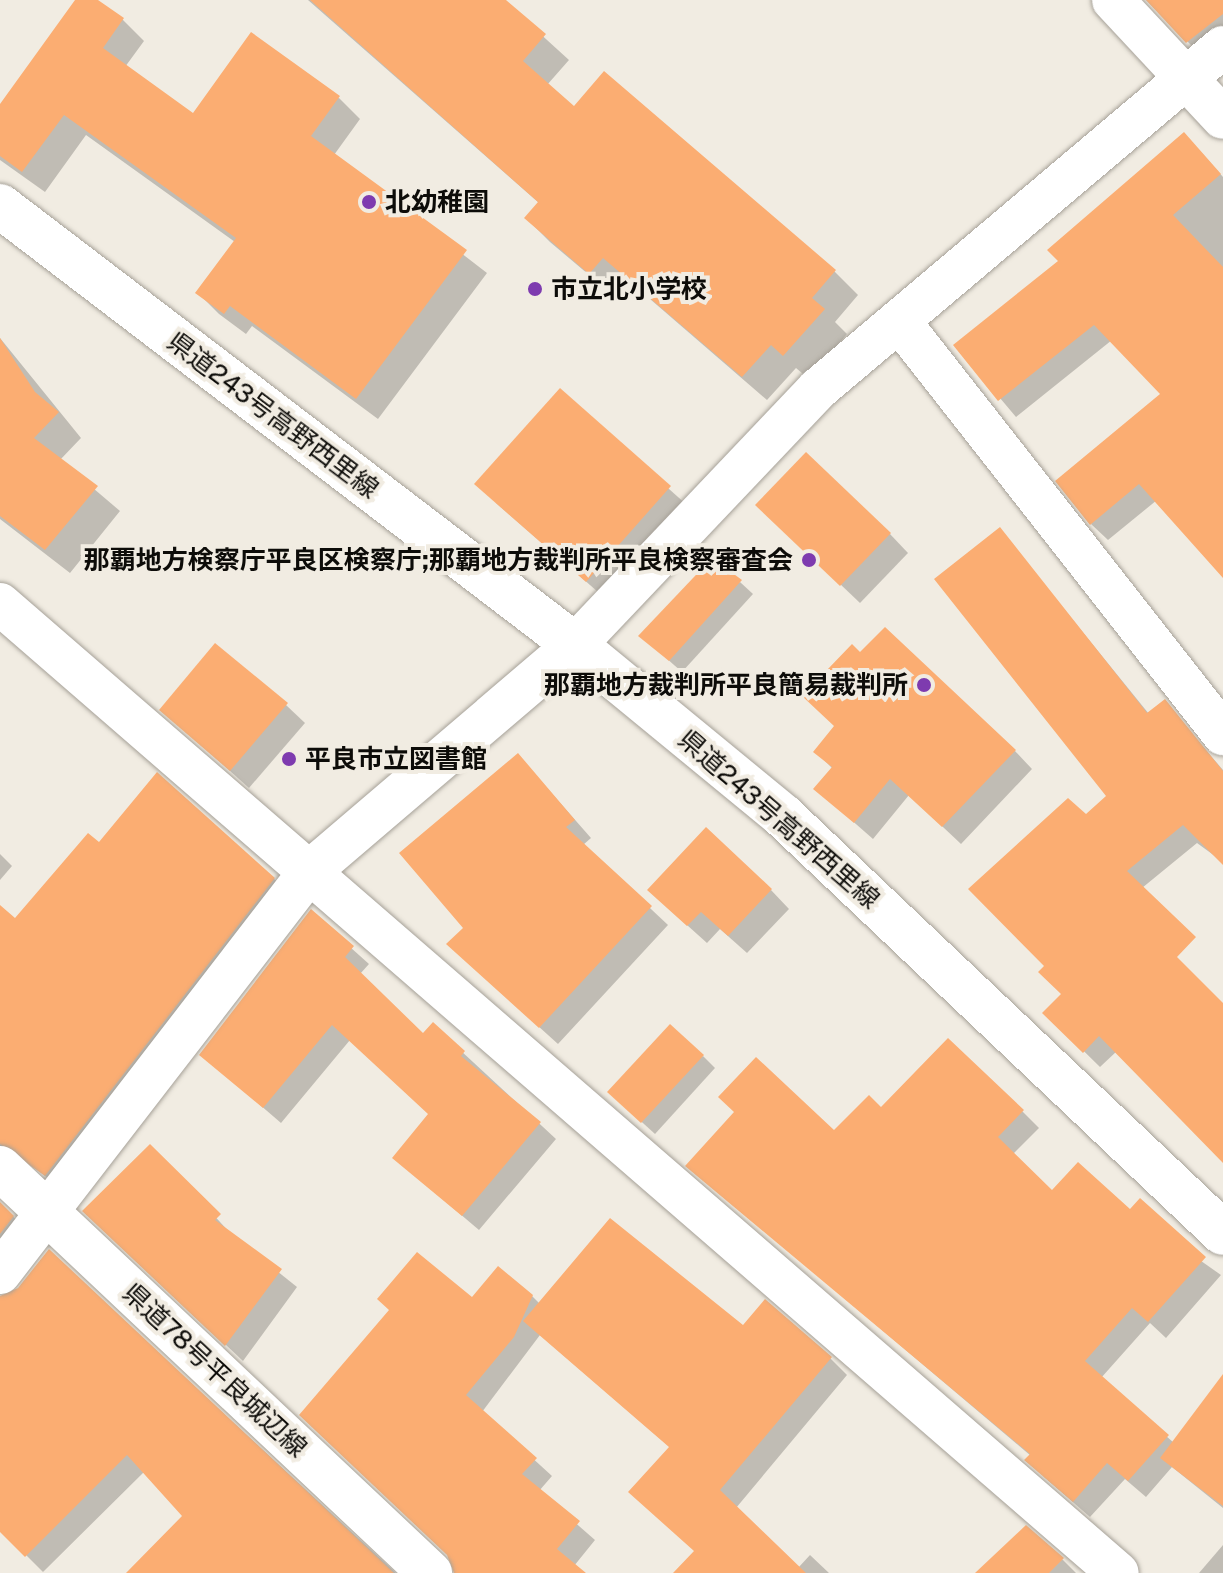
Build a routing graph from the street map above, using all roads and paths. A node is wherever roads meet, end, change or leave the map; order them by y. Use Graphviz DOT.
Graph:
graph roads {
  1 [pos="1113,0"];
  2 [pos="1223,47"];
  3 [pos="1181,81"];
  4 [pos="1223,118"];
  5 [pos="0,206"];
  6 [pos="900,322"];
  7 [pos="0,604"];
  8 [pos="575,645"];
  9 [pos="1223,734"];
  10 [pos="310,871"];
  11 [pos="0,1168"];
  12 [pos="41,1211"];
  13 [pos="1223,1233"];
  14 [pos="0,1273"];
  15 [pos="430,1573"];
  16 [pos="1118,1573"];
  1 -- 3 [label="street"];
  2 -- 3 [label="street"];
  3 -- 4 [label="street"];
  3 -- 6 [label="street"];
  5 -- 8 [label="main road, 県道243号高野西里線"];
  6 -- 8 [label="street"];
  6 -- 9 [label="street"];
  7 -- 10 [label="street"];
  8 -- 10 [label="street"];
  8 -- 13 [label="main road, 県道243号高野西里線"];
  10 -- 12 [label="street"];
  10 -- 16 [label="street"];
  11 -- 12 [label="main road, 県道78号平良城辺線"];
  12 -- 14 [label="street"];
  12 -- 15 [label="main road, 県道78号平良城辺線"];
}
